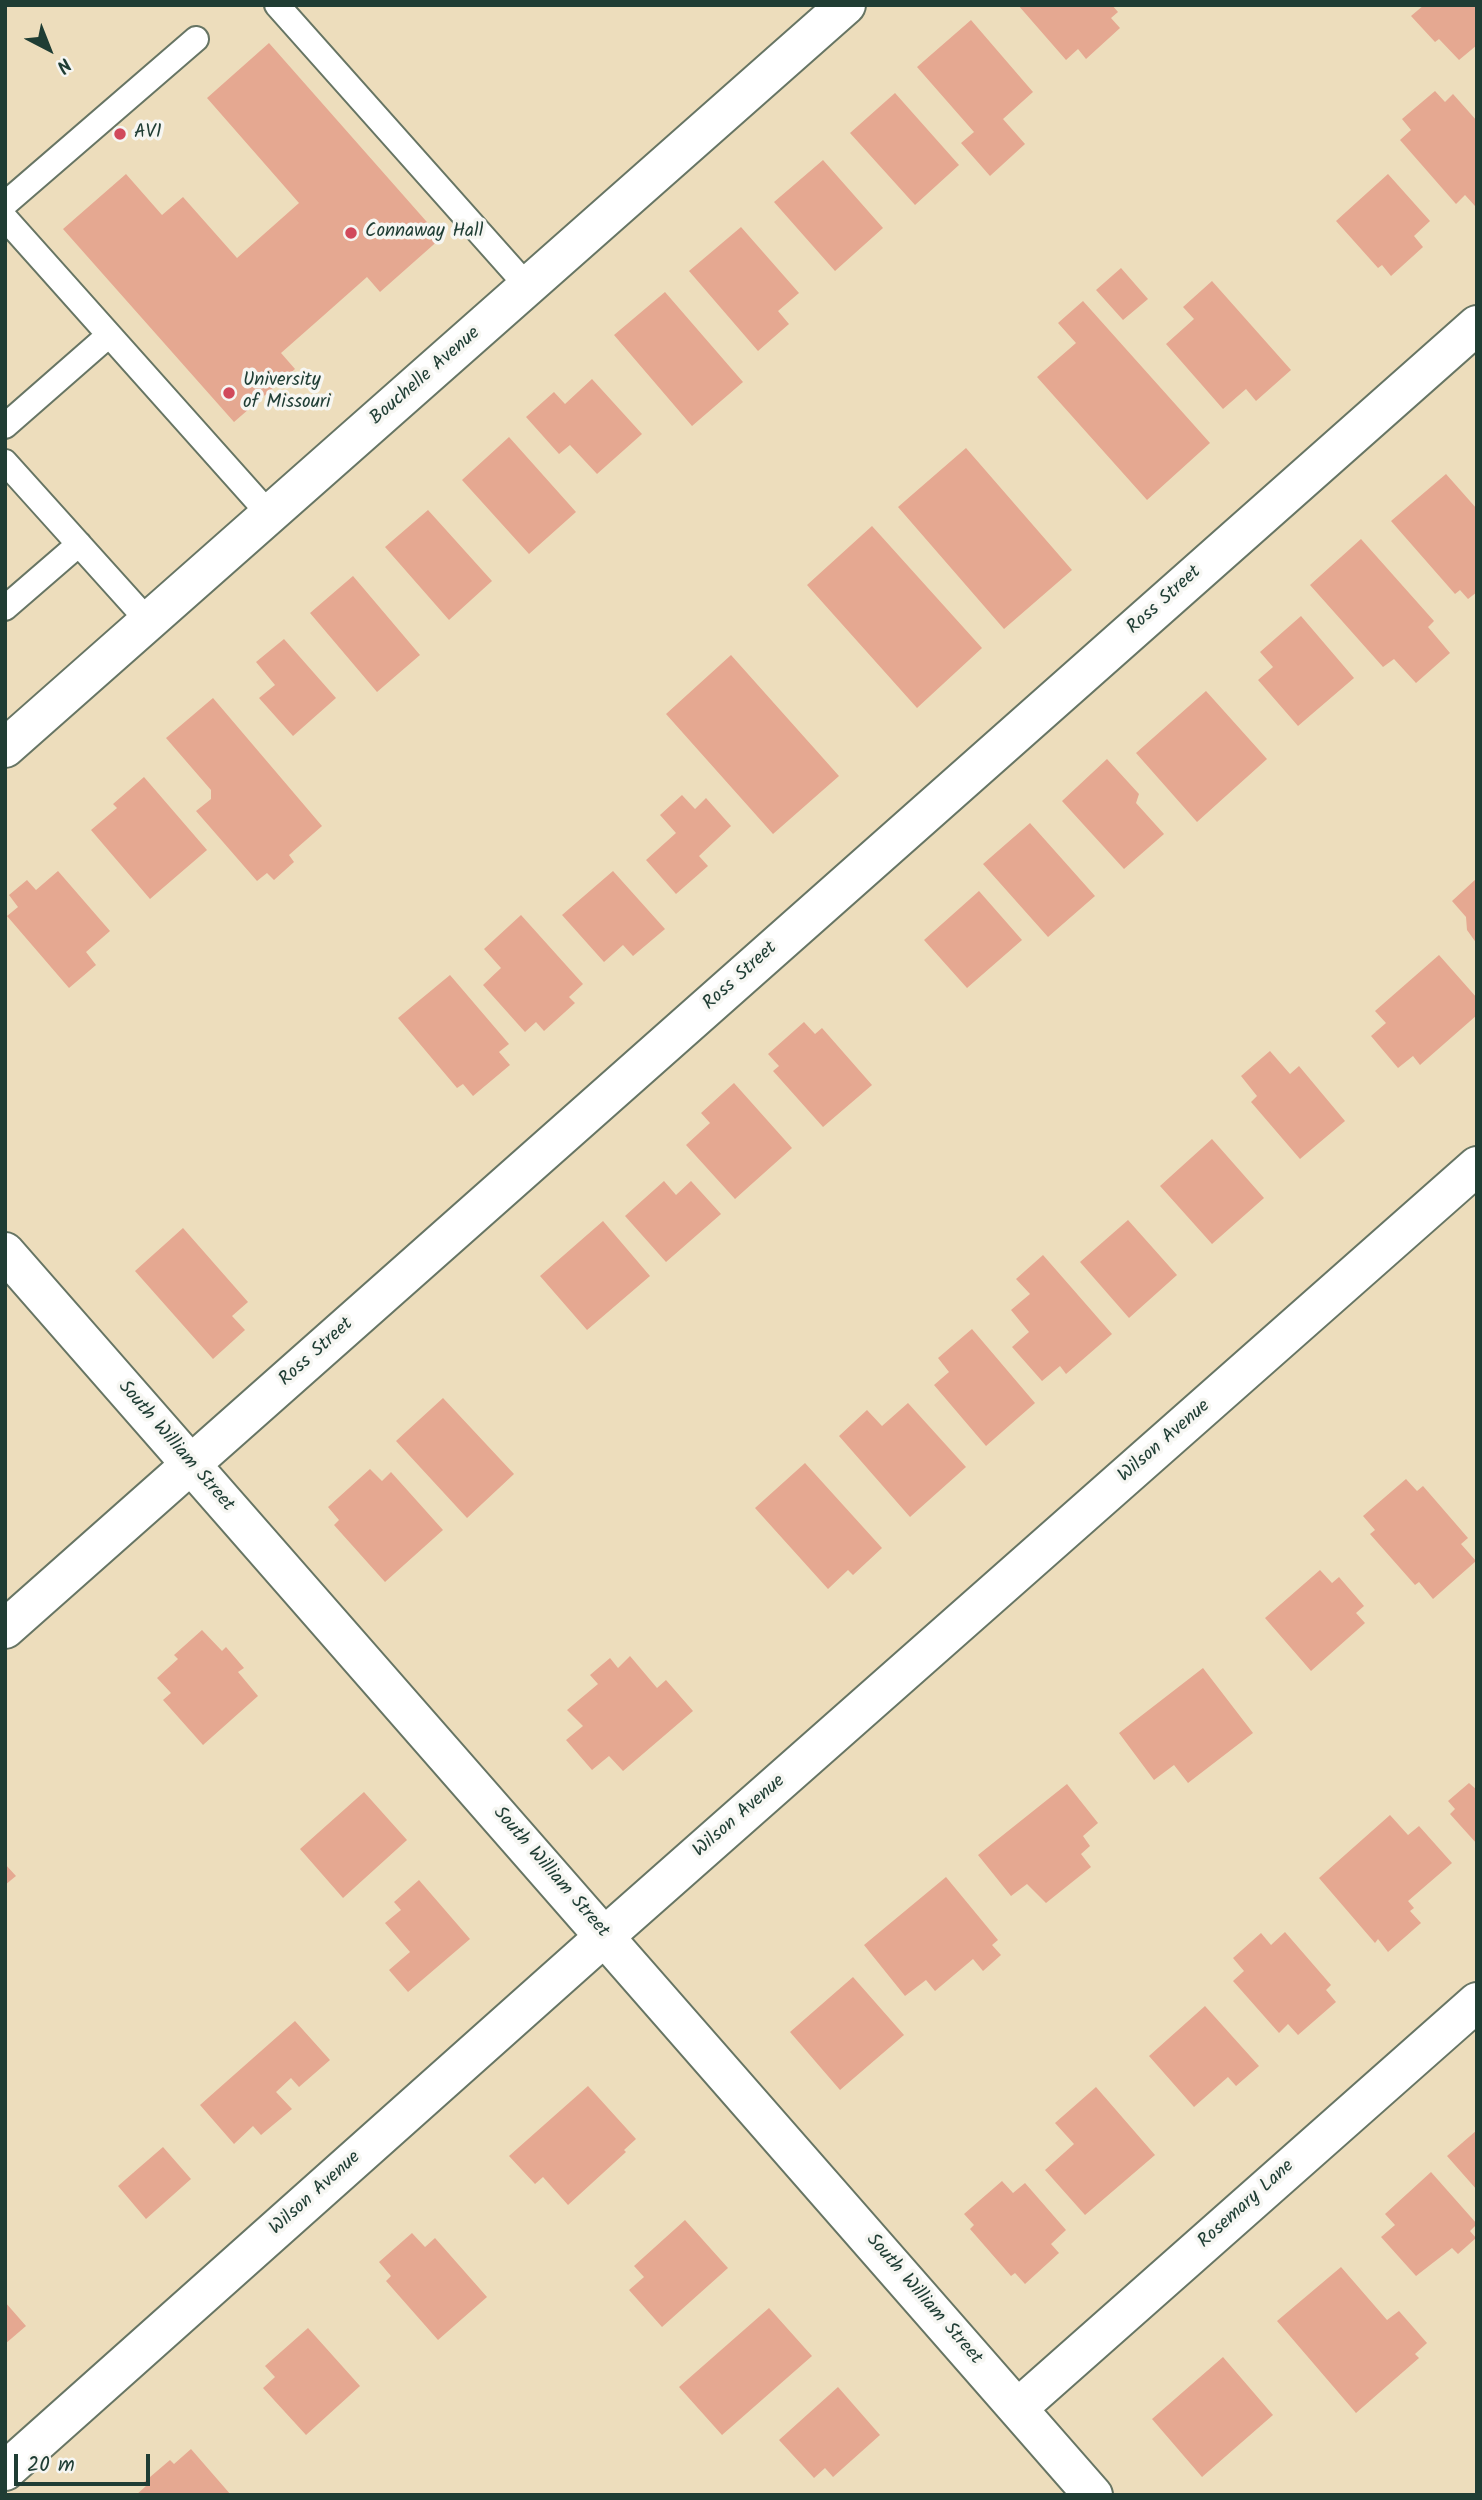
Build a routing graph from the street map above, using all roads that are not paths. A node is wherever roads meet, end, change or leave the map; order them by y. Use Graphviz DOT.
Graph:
graph roads {
  1 [pos="277,5"];
  2 [pos="846,5"];
  3 [pos="196,39"];
  4 [pos="5,204"];
  5 [pos="5,218"];
  6 [pos="528,287"];
  7 [pos="1477,325"];
  8 [pos="110,335"];
  9 [pos="5,426"];
  10 [pos="5,462"];
  11 [pos="270,515"];
  12 [pos="79,544"];
  13 [pos="5,608"];
  14 [pos="149,622"];
  15 [pos="5,748"];
  16 [pos="1477,1166"];
  17 [pos="5,1252"];
  18 [pos="191,1465"];
  19 [pos="5,1629"];
  20 [pos="605,1936"];
  21 [pos="1477,2002"];
  22 [pos="1017,2408"];
  23 [pos="5,2471"];
  24 [pos="1093,2495"];
  1 -- 6 [label="lane"];
  2 -- 6 [label="street, Bouchelle Avenue"];
  3 -- 4 [label="lane"];
  5 -- 8 [label="lane"];
  6 -- 11 [label="street, Bouchelle Avenue"];
  7 -- 18 [label="street, Ross Street"];
  8 -- 9 [label="lane"];
  8 -- 11 [label="lane"];
  10 -- 12 [label="lane"];
  11 -- 14 [label="street, Bouchelle Avenue"];
  12 -- 13 [label="lane"];
  12 -- 14 [label="lane"];
  14 -- 15 [label="street, Bouchelle Avenue"];
  16 -- 20 [label="street, Wilson Avenue"];
  17 -- 18 [label="street, South William Street"];
  18 -- 19 [label="street, Ross Street"];
  18 -- 20 [label="street, South William Street"];
  20 -- 22 [label="street, South William Street"];
  20 -- 23 [label="street, Wilson Avenue"];
  21 -- 22 [label="street, Rosemary Lane"];
  22 -- 24 [label="street, South William Street"];
}
